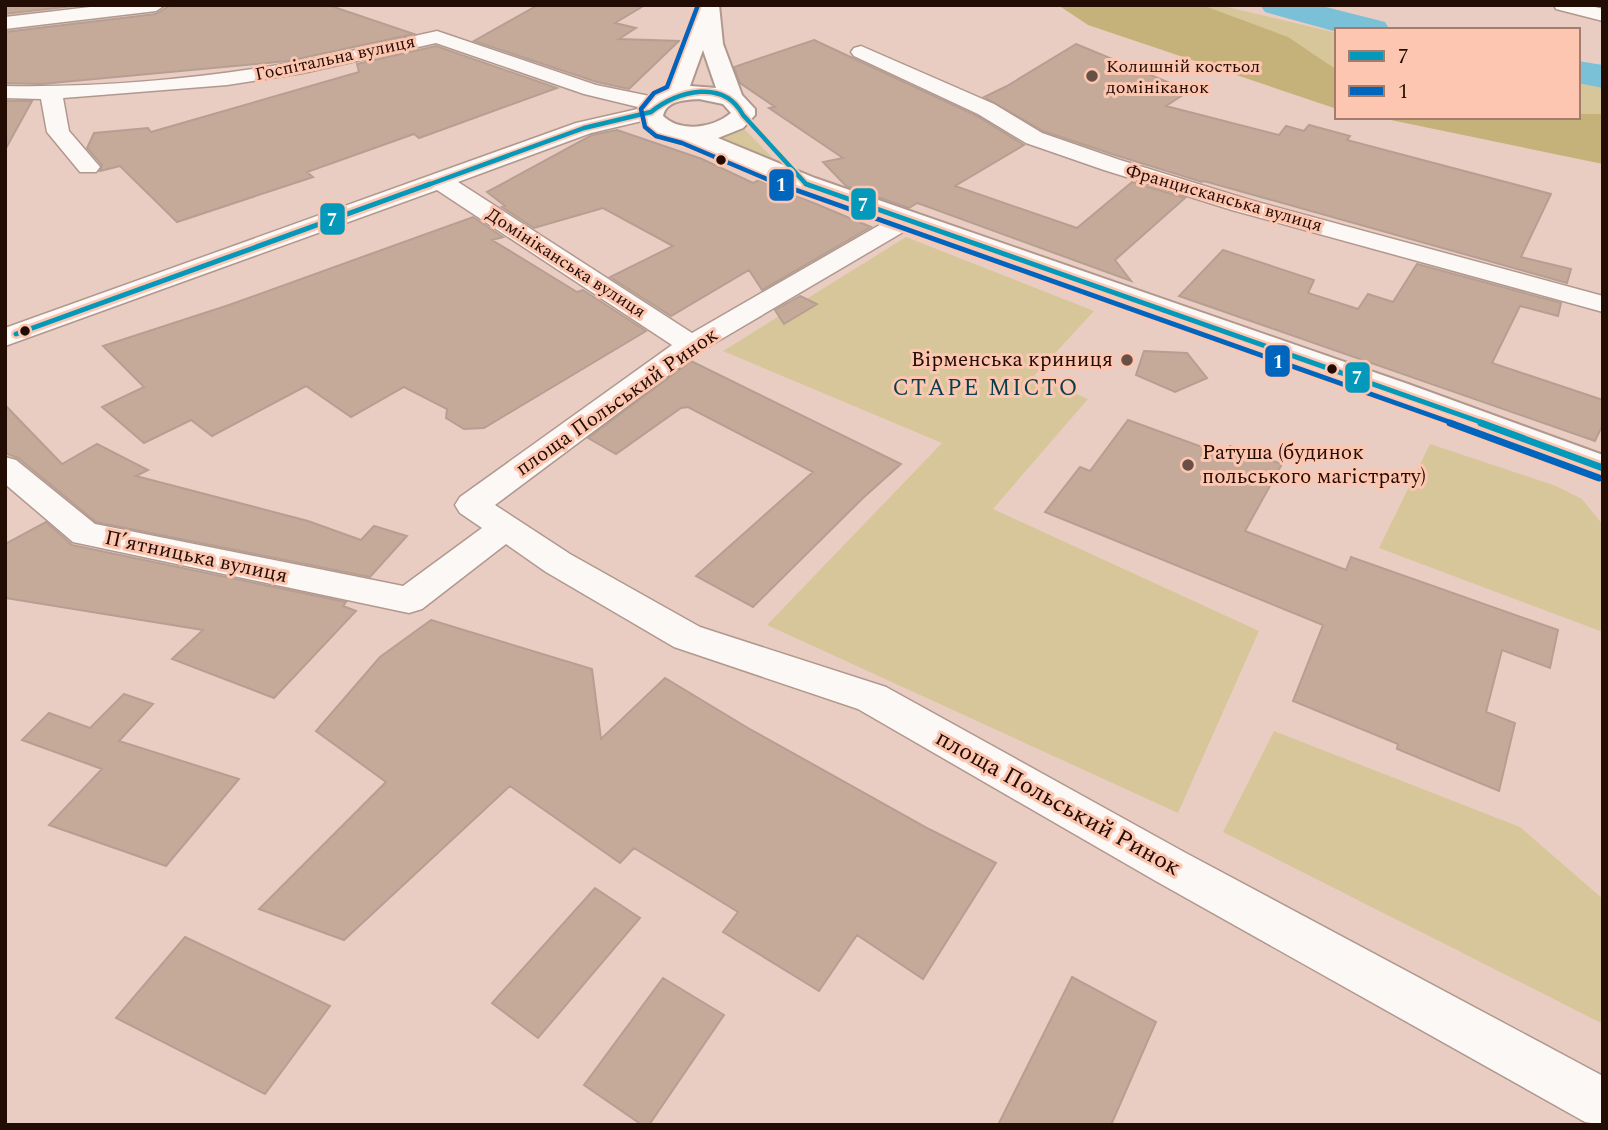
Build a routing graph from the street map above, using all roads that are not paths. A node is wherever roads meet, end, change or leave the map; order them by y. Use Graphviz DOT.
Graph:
graph roads {
  1 [pos="156,5"];
  2 [pos="709,5"];
  3 [pos="1563,5"];
  4 [pos="1598,12"];
  5 [pos="5,23"];
  6 [pos="860,52"];
  7 [pos="5,92"];
  8 [pos="51,93"];
  9 [pos="661,104"];
  10 [pos="737,106"];
  11 [pos="685,133"];
  12 [pos="88,167"];
  13 [pos="440,181"];
  14 [pos="806,184"];
  15 [pos="906,220"];
  16 [pos="1603,304"];
  17 [pos="5,338"];
  18 [pos="691,345"];
  19 [pos="5,467"];
  20 [pos="1603,468"];
  21 [pos="504,528"];
  22 [pos="1603,1104"];
  1 -- 5 [label="street"];
  2 -- 9 [label="main road"];
  2 -- 10 [label="main road"];
  3 -- 4 [label="street"];
  6 -- 16 [label="street, Францисканська вулиця"];
  7 -- 8 [label="street, Госпітальна вулиця"];
  8 -- 9 [label="street, Госпітальна вулиця"];
  8 -- 12 [label="street"];
  9 -- 10 [label="main road"];
  9 -- 11 [label="main road"];
  9 -- 13 [label="street"];
  10 -- 11 [label="main road"];
  10 -- 14 [label="main road"];
  11 -- 14 [label="main road"];
  13 -- 17 [label="street"];
  13 -- 18 [label="street, Домініканська вулиця"];
  14 -- 15 [label="main road"];
  15 -- 18 [label="street, площа Польський Ринок"];
  15 -- 20 [label="main road"];
  18 -- 21 [label="street, площа Польський Ринок"];
  19 -- 21 [label="street, Пʼятницька вулиця"];
  21 -- 22 [label="street, площа Польський Ринок"];
}
